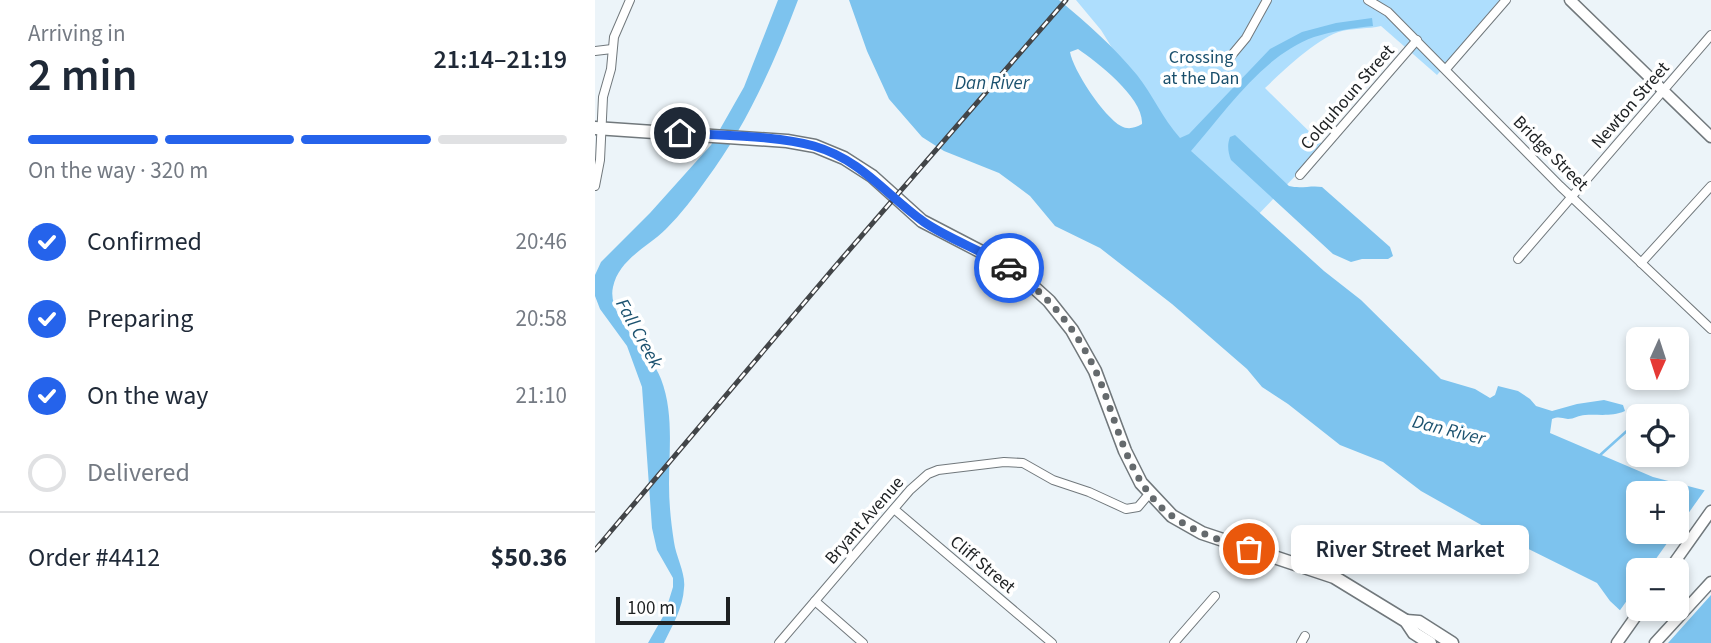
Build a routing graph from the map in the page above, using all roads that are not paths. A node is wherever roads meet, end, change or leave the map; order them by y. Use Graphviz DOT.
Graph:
graph roads {
  1 [pos="630,0"];
  2 [pos="1267,0"];
  3 [pos="1368,0"];
  4 [pos="1506,0"];
  5 [pos="1570,0"];
  6 [pos="1711,35"];
  7 [pos="1417,40"];
  8 [pos="612,49"];
  9 [pos="595,51"];
  10 [pos="1226,62"];
  11 [pos="1446,69"];
  12 [pos="1664,90"];
  13 [pos="599,128"];
  14 [pos="1711,137"];
  15 [pos="1300,175"];
  16 [pos="595,186"];
  17 [pos="1711,186"];
  18 [pos="1571,197"];
  19 [pos="1518,259"];
  20 [pos="1641,263"];
  21 [pos="1711,329"];
  22 [pos="1149,494"];
  23 [pos="894,509"];
  24 [pos="1711,511"];
  25 [pos="1678,558"];
  26 [pos="1711,582"];
  27 [pos="1215,596"];
  28 [pos="815,601"];
  29 [pos="1406,621"];
  30 [pos="1633,621"];
  31 [pos="779,643"];
  32 [pos="863,643"];
  33 [pos="1052,643"];
  34 [pos="1174,643"];
  35 [pos="1430,643"];
  36 [pos="1451,643"];
  37 [pos="1617,643"];
  38 [pos="1655,643"];
  1 -- 8 [label="street"];
  2 -- 10 [label="street"];
  3 -- 7 [label="street, Bridge Street"];
  4 -- 11 [label="street"];
  5 -- 12 [label="main road"];
  6 -- 12 [label="street, Newton Street"];
  7 -- 11 [label="street, Bridge Street"];
  7 -- 15 [label="street, Colquhoun Street"];
  8 -- 9 [label="street"];
  8 -- 13 [label="street"];
  11 -- 18 [label="street, Bridge Street"];
  12 -- 14 [label="main road"];
  12 -- 18 [label="street, Newton Street"];
  13 -- 16 [label="street"];
  13 -- 22 [label="main road"];
  17 -- 20 [label="street"];
  18 -- 19 [label="street, Newton Street"];
  18 -- 20 [label="street, Bridge Street"];
  20 -- 21 [label="street, Bridge Street"];
  22 -- 23 [label="street, Bryant Avenue"];
  22 -- 29 [label="main road"];
  23 -- 28 [label="street, Bryant Avenue"];
  23 -- 33 [label="street, Cliff Street"];
  24 -- 25 [label="main road"];
  26 -- 38 [label="main road"];
  27 -- 34 [label="street"];
  28 -- 31 [label="street, Bryant Avenue"];
  28 -- 32 [label="street"];
  29 -- 35 [label="main road"];
  29 -- 36 [label="main road"];
  30 -- 37 [label="main road"];
}
